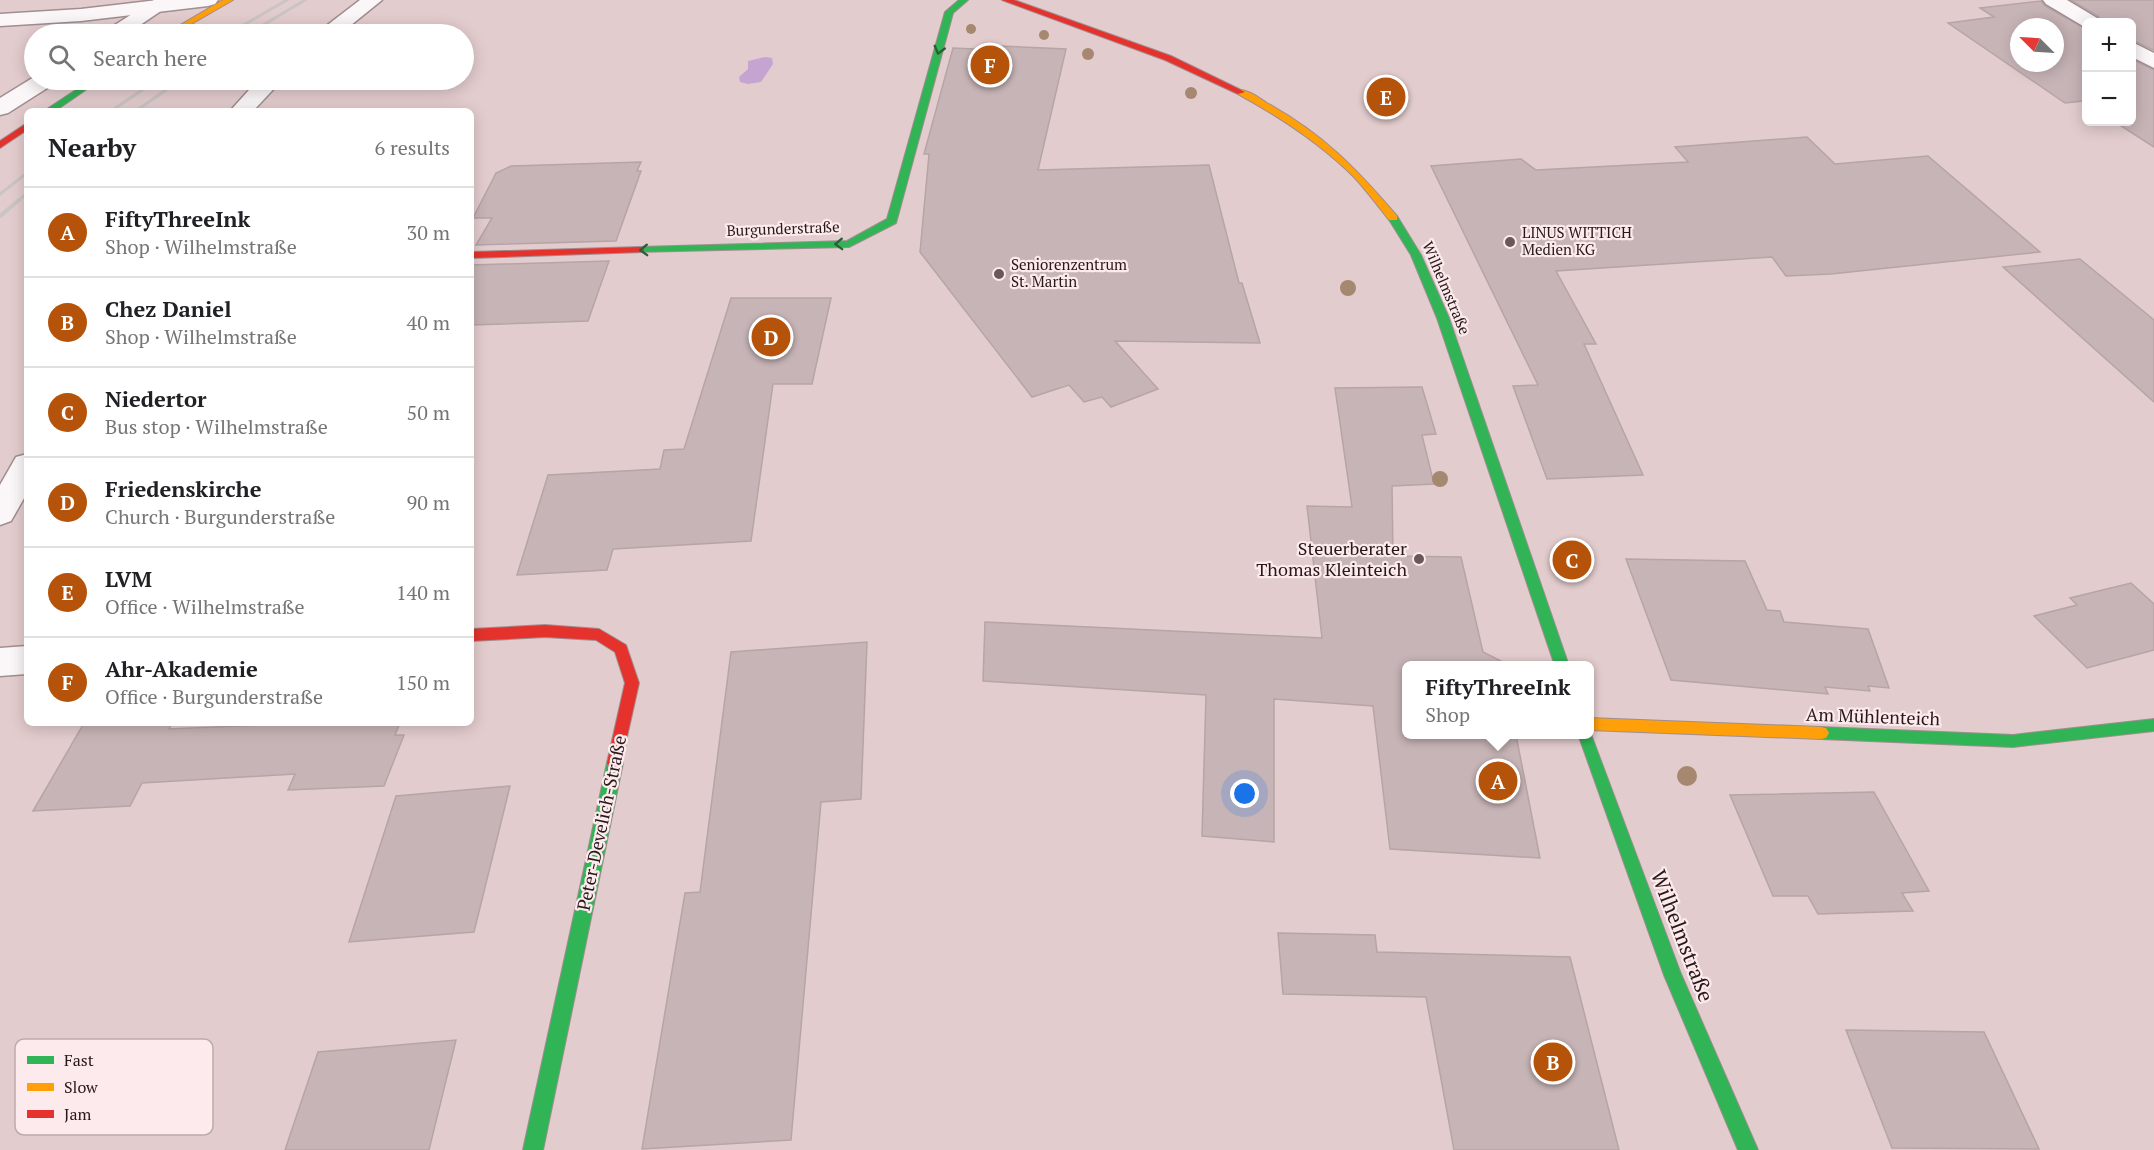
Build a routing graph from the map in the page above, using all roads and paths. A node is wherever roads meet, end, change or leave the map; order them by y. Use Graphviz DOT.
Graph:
graph roads {
  1 [pos="229,0"];
  2 [pos="372,0"];
  3 [pos="964,0"];
  4 [pos="1006,0"];
  5 [pos="2053,0"];
  6 [pos="200,1"];
  7 [pos="163,3"];
  8 [pos="81,15"];
  9 [pos="2083,18"];
  10 [pos="0,20"];
  11 [pos="46,24"];
  12 [pos="130,24"];
  13 [pos="187,24"];
  14 [pos="341,24"];
  15 [pos="24,30"];
  16 [pos="0,36"];
  17 [pos="2136,51"];
  18 [pos="2154,62"];
  19 [pos="28,90"];
  20 [pos="81,90"];
  21 [pos="258,90"];
  22 [pos="0,108"];
  23 [pos="53,108"];
  24 [pos="243,108"];
  25 [pos="24,128"];
  26 [pos="0,145"];
  27 [pos="474,255"];
  28 [pos="24,470"];
  29 [pos="0,513"];
  30 [pos="474,635"];
  31 [pos="24,660"];
  32 [pos="1560,661"];
  33 [pos="0,662"];
  34 [pos="1594,724"];
  35 [pos="2154,725"];
  36 [pos="1586,739"];
  37 [pos="532,1150"];
  38 [pos="1748,1150"];
  1 -- 13 [label="street"];
  2 -- 14 [label="street"];
  3 -- 27 [label="street, Burgunderstraße, one-way"];
  4 -- 32 [label="street, Wilhelmstraße"];
  5 -- 9 [label="street"];
  6 -- 7 [label="street"];
  7 -- 8 [label="street"];
  7 -- 12 [label="street"];
  8 -- 10 [label="street"];
  8 -- 11 [label="street"];
  15 -- 16 [label="street"];
  17 -- 18 [label="street"];
  19 -- 22 [label="street"];
  20 -- 23 [label="street"];
  21 -- 24 [label="street"];
  25 -- 26 [label="street"];
  28 -- 29 [label="street"];
  30 -- 37 [label="street, Peter-Develich-Straße"];
  31 -- 33 [label="street"];
  34 -- 35 [label="street, Am Mühlenteich"];
  36 -- 38 [label="street, Wilhelmstraße"];
}
